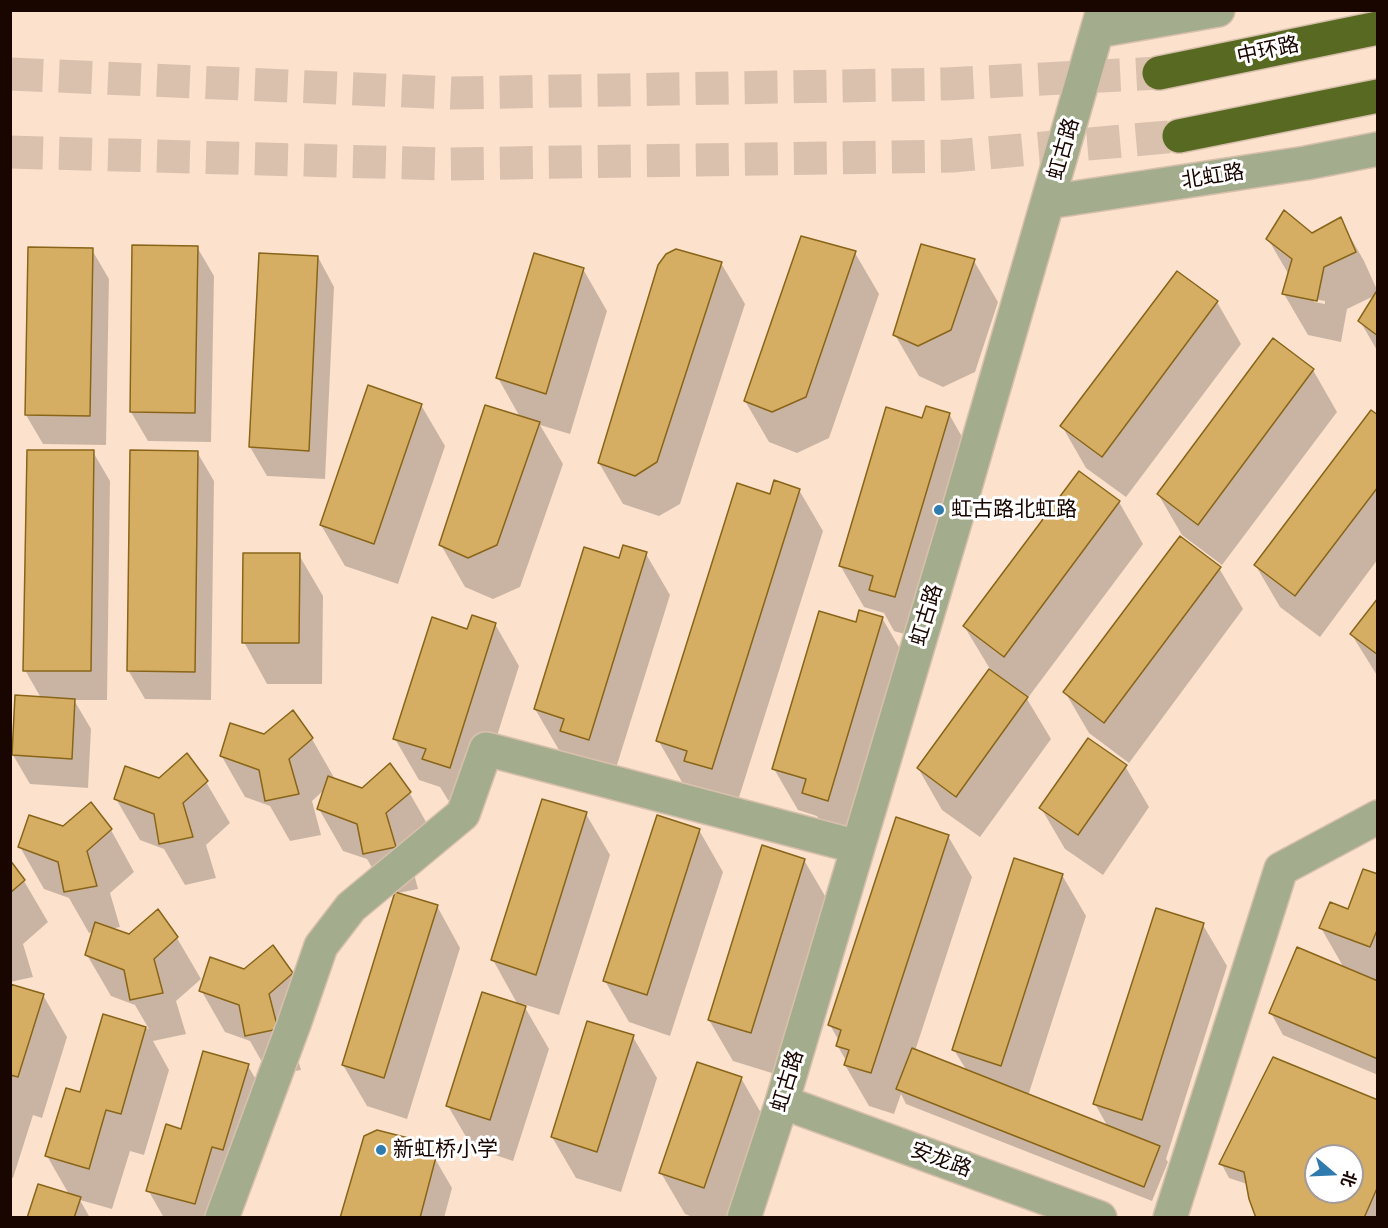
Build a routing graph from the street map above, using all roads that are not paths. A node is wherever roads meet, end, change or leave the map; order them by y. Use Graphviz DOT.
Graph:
graph roads {
  1 [pos="1218,10"];
  2 [pos="1100,21"];
  3 [pos="1377,28"];
  4 [pos="1159,74"];
  5 [pos="1377,96"];
  6 [pos="1179,136"];
  7 [pos="1377,149"];
  8 [pos="1048,202"];
  9 [pos="1377,817"];
  10 [pos="858,847"];
  11 [pos="782,1102"];
  12 [pos="1087,1215"];
  13 [pos="222,1218"];
  14 [pos="744,1218"];
  15 [pos="1170,1218"];
  1 -- 2 [label="street"];
  2 -- 8 [label="street, 虹古路"];
  3 -- 4 [label="highway, 中环路"];
  5 -- 6 [label="highway"];
  7 -- 8 [label="street, 北虹路"];
  8 -- 10 [label="street, 虹古路"];
  9 -- 15 [label="street"];
  10 -- 11 [label="street, 虹古路"];
  10 -- 13 [label="street"];
  11 -- 12 [label="street, 安龙路"];
  11 -- 14 [label="street, 虹古路"];
}
